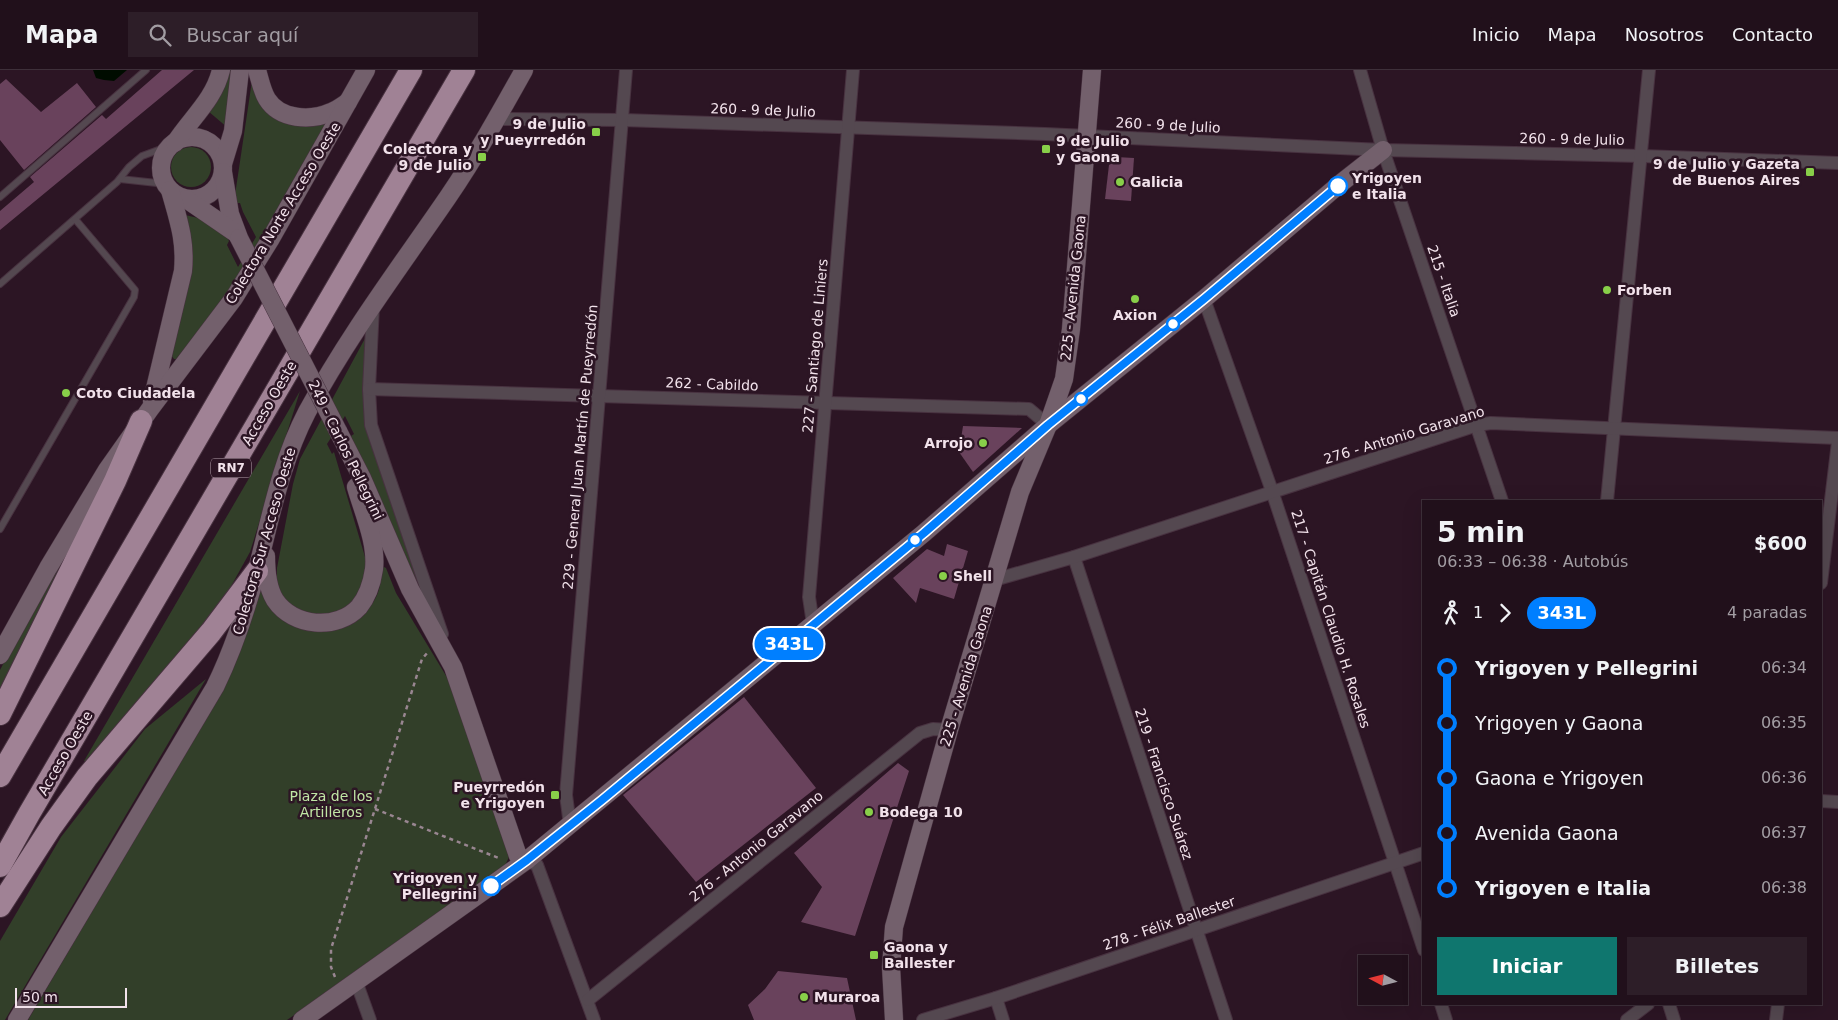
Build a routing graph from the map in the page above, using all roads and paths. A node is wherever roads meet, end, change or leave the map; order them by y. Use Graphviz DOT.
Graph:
graph roads {
  1 [pos="146,70"];
  2 [pos="221,70"];
  3 [pos="240,70"];
  4 [pos="257,70"];
  5 [pos="366,70"];
  6 [pos="411,70"];
  7 [pos="464,70"];
  8 [pos="524,70"];
  9 [pos="626,70"];
  10 [pos="853,70"];
  11 [pos="1092,70"];
  12 [pos="1360,70"];
  13 [pos="1649,70"];
  14 [pos="348,102"];
  15 [pos="497,119"];
  16 [pos="623,120"];
  17 [pos="848,128"];
  18 [pos="1088,136"];
  19 [pos="173,144"];
  20 [pos="1383,150"];
  21 [pos="1642,156"];
  22 [pos="1838,163"];
  23 [pos="223,168"];
  24 [pos="120,179"];
  25 [pos="168,187"];
  26 [pos="0,197"];
  27 [pos="186,199"];
  28 [pos="75,219"];
  29 [pos="238,236"];
  30 [pos="0,284"];
  31 [pos="1204,299"];
  32 [pos="374,302"];
  33 [pos="369,389"];
  34 [pos="600,396"];
  35 [pos="825,402"];
  36 [pos="146,415"];
  37 [pos="1048,425"];
  38 [pos="1477,425"];
  39 [pos="1614,429"];
  40 [pos="340,434"];
  41 [pos="1838,438"];
  42 [pos="1838,442"];
  43 [pos="1272,491"];
  44 [pos="1502,500"];
  45 [pos="1607,500"];
  46 [pos="1,524"];
  47 [pos="267,530"];
  48 [pos="1074,557"];
  49 [pos="257,571"];
  50 [pos="1822,575"];
  51 [pos="994,580"];
  52 [pos="813,624"];
  53 [pos="431,650"];
  54 [pos="0,655"];
  55 [pos="453,667"];
  56 [pos="0,714"];
  57 [pos="949,730"];
  58 [pos="0,776"];
  59 [pos="1822,801"];
  60 [pos="1838,802"];
  61 [pos="375,809"];
  62 [pos="570,825"];
  63 [pos="1422,854"];
  64 [pos="527,860"];
  65 [pos="507,862"];
  66 [pos="1396,862"];
  67 [pos="0,866"];
  68 [pos="0,906"];
  69 [pos="1196,930"];
  70 [pos="1422,944"];
  71 [pos="336,980"];
  72 [pos="356,982"];
  73 [pos="996,998"];
  74 [pos="588,1000"];
  75 [pos="1441,1005"];
  76 [pos="1647,1005"];
  77 [pos="1669,1005"];
  78 [pos="1778,1005"];
  79 [pos="17,1020"];
  80 [pos="302,1020"];
  81 [pos="370,1020"];
  82 [pos="594,1020"];
  83 [pos="894,1020"];
  84 [pos="923,1020"];
  85 [pos="1003,1020"];
  86 [pos="1226,1020"];
  87 [pos="1446,1020"];
  88 [pos="1627,1020"];
  89 [pos="1674,1020"];
  90 [pos="1776,1020"];
  1 -- 26 [label="lane"];
  2 -- 19 [label="street"];
  3 -- 23 [label="street, 249 - Carlos Pellegrini"];
  4 -- 14 [label="street"];
  5 -- 14 [label="street, Colectora Norte Acceso Oeste"];
  6 -- 58 [label="highway"];
  7 -- 67 [label="highway, Acceso Oeste / RN7"];
  8 -- 15 [label="street, Colectora Sur Acceso Oeste"];
  9 -- 16 [label="street, 229 - General Juan Martín de Pueyrredón"];
  10 -- 17 [label="street, 227 - Santiago de Liniers"];
  11 -- 18 [label="street, 225 - Avenida Gaona"];
  12 -- 20 [label="street, 215 - Italia"];
  13 -- 21 [label="street"];
  14 -- 36 [label="street, Colectora Norte Acceso Oeste"];
  15 -- 16 [label="street, 260 - 9 de Julio"];
  15 -- 32 [label="street, Colectora Sur Acceso Oeste"];
  16 -- 17 [label="street, 260 - 9 de Julio"];
  16 -- 34 [label="street, 229 - General Juan Martín de Pueyrredón"];
  17 -- 18 [label="street, 260 - 9 de Julio"];
  17 -- 35 [label="street, 227 - Santiago de Liniers"];
  18 -- 20 [label="street, 260 - 9 de Julio"];
  18 -- 37 [label="street, 225 - Avenida Gaona"];
  19 -- 23 [label="street"];
  19 -- 24 [label="lane"];
  19 -- 25 [label="street"];
  20 -- 21 [label="street, 260 - 9 de Julio"];
  20 -- 31 [label="street"];
  20 -- 38 [label="street, 215 - Italia"];
  21 -- 22 [label="street, 260 - 9 de Julio"];
  21 -- 39 [label="street"];
  23 -- 27 [label="street"];
  23 -- 29 [label="street, 249 - Carlos Pellegrini"];
  24 -- 25 [label="lane"];
  24 -- 28 [label="lane"];
  25 -- 27 [label="street"];
  25 -- 36 [label="street"];
  27 -- 29 [label="street, 249 - Carlos Pellegrini"];
  28 -- 30 [label="lane"];
  28 -- 46 [label="lane"];
  29 -- 40 [label="street, 249 - Carlos Pellegrini, bridge"];
  31 -- 37 [label="street"];
  31 -- 43 [label="street, 217 - Capitán Claudio H. Rosales"];
  32 -- 33 [label="street, 249 - Carlos Pellegrini"];
  32 -- 47 [label="street, Colectora Sur Acceso Oeste"];
  33 -- 34 [label="street, 262 - Cabildo"];
  33 -- 55 [label="street, 249 - Carlos Pellegrini"];
  34 -- 35 [label="street, 262 - Cabildo"];
  34 -- 62 [label="street, 229 - General Juan Martín de Pueyrredón"];
  35 -- 37 [label="street, 262 - Cabildo"];
  35 -- 52 [label="street, 227 - Santiago de Liniers"];
  36 -- 54 [label="street, Colectora Norte Acceso Oeste"];
  36 -- 56 [label="highway"];
  37 -- 51 [label="street, 225 - Avenida Gaona"];
  37 -- 52 [label="street"];
  38 -- 39 [label="street, 276 - Antonio Garavano"];
  38 -- 43 [label="street, 276 - Antonio Garavano"];
  38 -- 44 [label="street, 215 - Italia"];
  39 -- 41 [label="street, 276 - Antonio Garavano"];
  39 -- 45 [label="street"];
  40 -- 47 [label="street"];
  40 -- 55 [label="street, 249 - Carlos Pellegrini"];
  42 -- 50 [label="street"];
  43 -- 48 [label="street, 276 - Antonio Garavano"];
  43 -- 66 [label="street, 217 - Capitán Claudio H. Rosales"];
  47 -- 49 [label="street, Colectora Sur Acceso Oeste"];
  48 -- 51 [label="street, 276 - Antonio Garavano"];
  48 -- 69 [label="street, 219 - Francisco Suárez"];
  49 -- 68 [label="highway"];
  49 -- 79 [label="street, Colectora Sur Acceso Oeste"];
  51 -- 57 [label="street, 225 - Avenida Gaona"];
  52 -- 62 [label="street"];
  53 -- 61 [label="path"];
  55 -- 64 [label="street, 249 - Carlos Pellegrini"];
  57 -- 74 [label="street, 276 - Antonio Garavano"];
  57 -- 83 [label="street, 225 - Avenida Gaona"];
  59 -- 60 [label="street"];
  61 -- 65 [label="path"];
  61 -- 71 [label="path"];
  62 -- 64 [label="street"];
  63 -- 66 [label="street, 278 - Félix Ballester"];
  64 -- 72 [label="street"];
  64 -- 74 [label="street, 249 - Carlos Pellegrini"];
  66 -- 69 [label="street, 278 - Félix Ballester"];
  66 -- 70 [label="street, 217 - Capitán Claudio H. Rosales"];
  69 -- 73 [label="street, 278 - Félix Ballester"];
  69 -- 86 [label="street, 219 - Francisco Suárez"];
  72 -- 80 [label="street"];
  72 -- 81 [label="street"];
  73 -- 84 [label="street, 278 - Félix Ballester"];
  73 -- 85 [label="street"];
  74 -- 82 [label="street, 249 - Carlos Pellegrini"];
  75 -- 87 [label="street"];
  76 -- 88 [label="street"];
  77 -- 89 [label="street"];
  78 -- 90 [label="street"];
}
